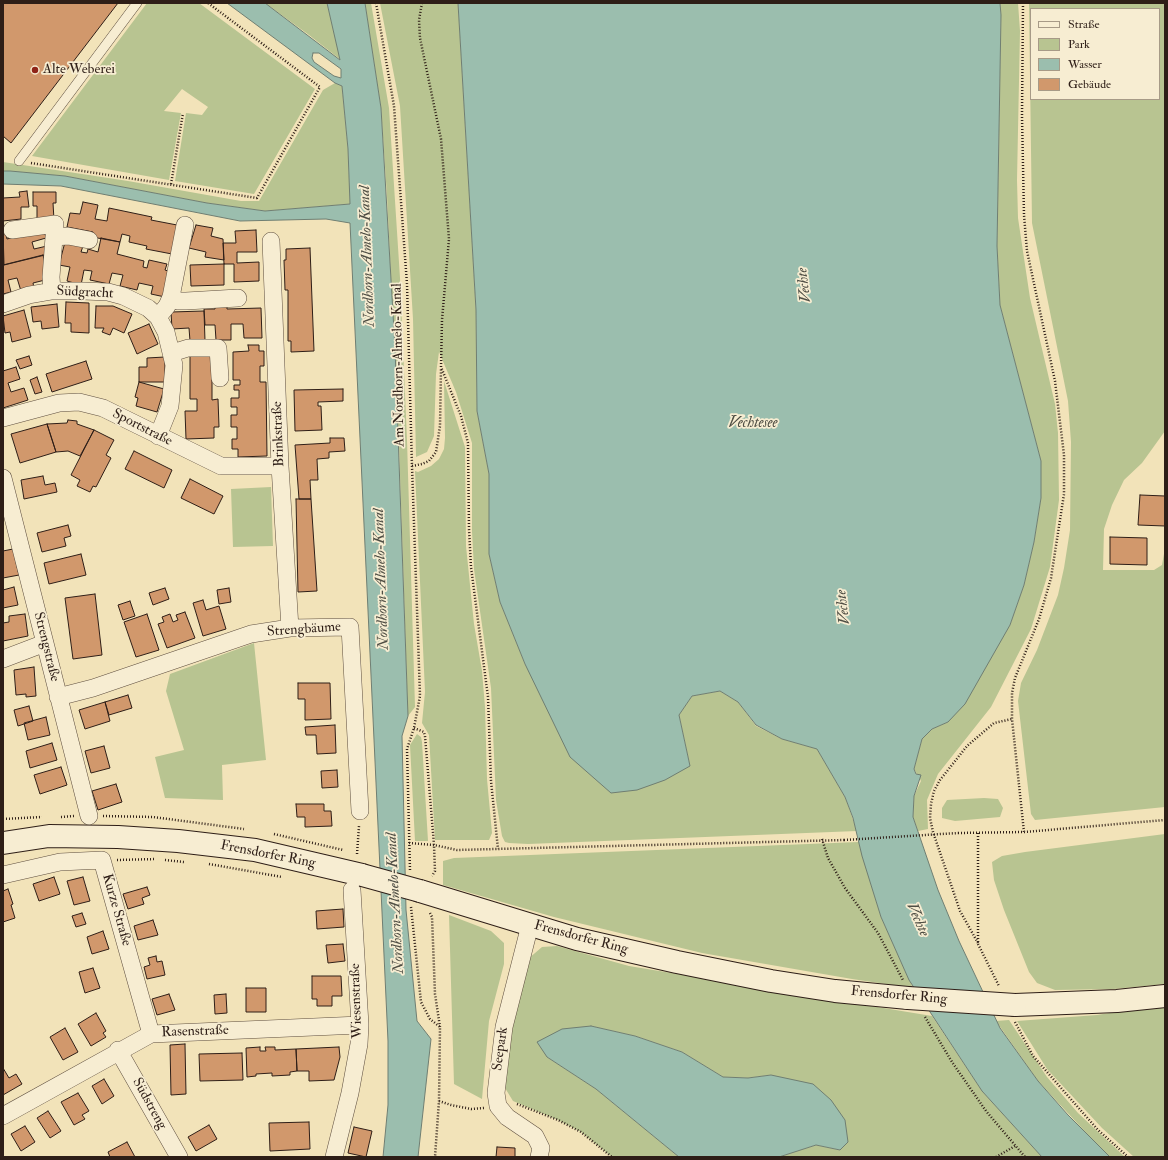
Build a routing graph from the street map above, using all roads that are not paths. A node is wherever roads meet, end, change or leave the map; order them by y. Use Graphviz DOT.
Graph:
graph roads {
  1 [pos="137,3"];
  2 [pos="19,161"];
  3 [pos="185,225"];
  4 [pos="12,230"];
  5 [pos="54,237"];
  6 [pos="89,240"];
  7 [pos="271,241"];
  8 [pos="52,291"];
  9 [pos="170,298"];
  10 [pos="238,298"];
  11 [pos="3,304"];
  12 [pos="158,317"];
  13 [pos="172,353"];
  14 [pos="220,378"];
  15 [pos="3,418"];
  16 [pos="158,436"];
  17 [pos="280,466"];
  18 [pos="3,478"];
  19 [pos="10,531"];
  20 [pos="290,628"];
  21 [pos="45,643"];
  22 [pos="3,659"];
  23 [pos="58,697"];
  24 [pos="360,811"];
  25 [pos="88,816"];
  26 [pos="3,843"];
  27 [pos="357,873"];
  28 [pos="3,875"];
  29 [pos="530,925"];
  30 [pos="1165,996"];
  31 [pos="360,1025"];
  32 [pos="151,1034"];
  33 [pos="118,1050"];
  34 [pos="3,1116"];
  35 [pos="179,1157"];
  36 [pos="334,1157"];
  37 [pos="539,1157"];
  1 -- 2 [label="lane"];
  3 -- 9 [label="street"];
  4 -- 5 [label="street"];
  5 -- 6 [label="street"];
  5 -- 8 [label="street"];
  7 -- 17 [label="street, Brinkstraße"];
  8 -- 11 [label="street, Südgracht"];
  8 -- 12 [label="street, Südgracht"];
  9 -- 10 [label="street"];
  9 -- 12 [label="street"];
  12 -- 13 [label="street, Südgracht"];
  13 -- 14 [label="street"];
  13 -- 16 [label="street, Südgracht"];
  15 -- 16 [label="street, Sportstraße"];
  16 -- 17 [label="street, Sportstraße"];
  17 -- 20 [label="street, Brinkstraße"];
  18 -- 19 [label="street, Strengstraße"];
  19 -- 21 [label="street, Strengstraße"];
  20 -- 23 [label="street, Strengbäume"];
  20 -- 24 [label="street, Strengbäume"];
  21 -- 22 [label="street"];
  21 -- 23 [label="street, Strengstraße"];
  23 -- 25 [label="street, Strengstraße"];
  26 -- 27 [label="street, Frensdorfer Ring"];
  27 -- 29 [label="street, Frensdorfer Ring, bridge"];
  27 -- 31 [label="street, Wiesenstraße"];
  28 -- 32 [label="street, Kurze Straße"];
  29 -- 30 [label="street, Frensdorfer Ring, bridge"];
  29 -- 37 [label="street, Seepark"];
  31 -- 32 [label="street, Rasenstraße"];
  31 -- 36 [label="street, Wiesenstraße"];
  32 -- 33 [label="street, Rasenstraße"];
  33 -- 34 [label="street, Rasenstraße"];
  33 -- 35 [label="street, Südstreng"];
}
